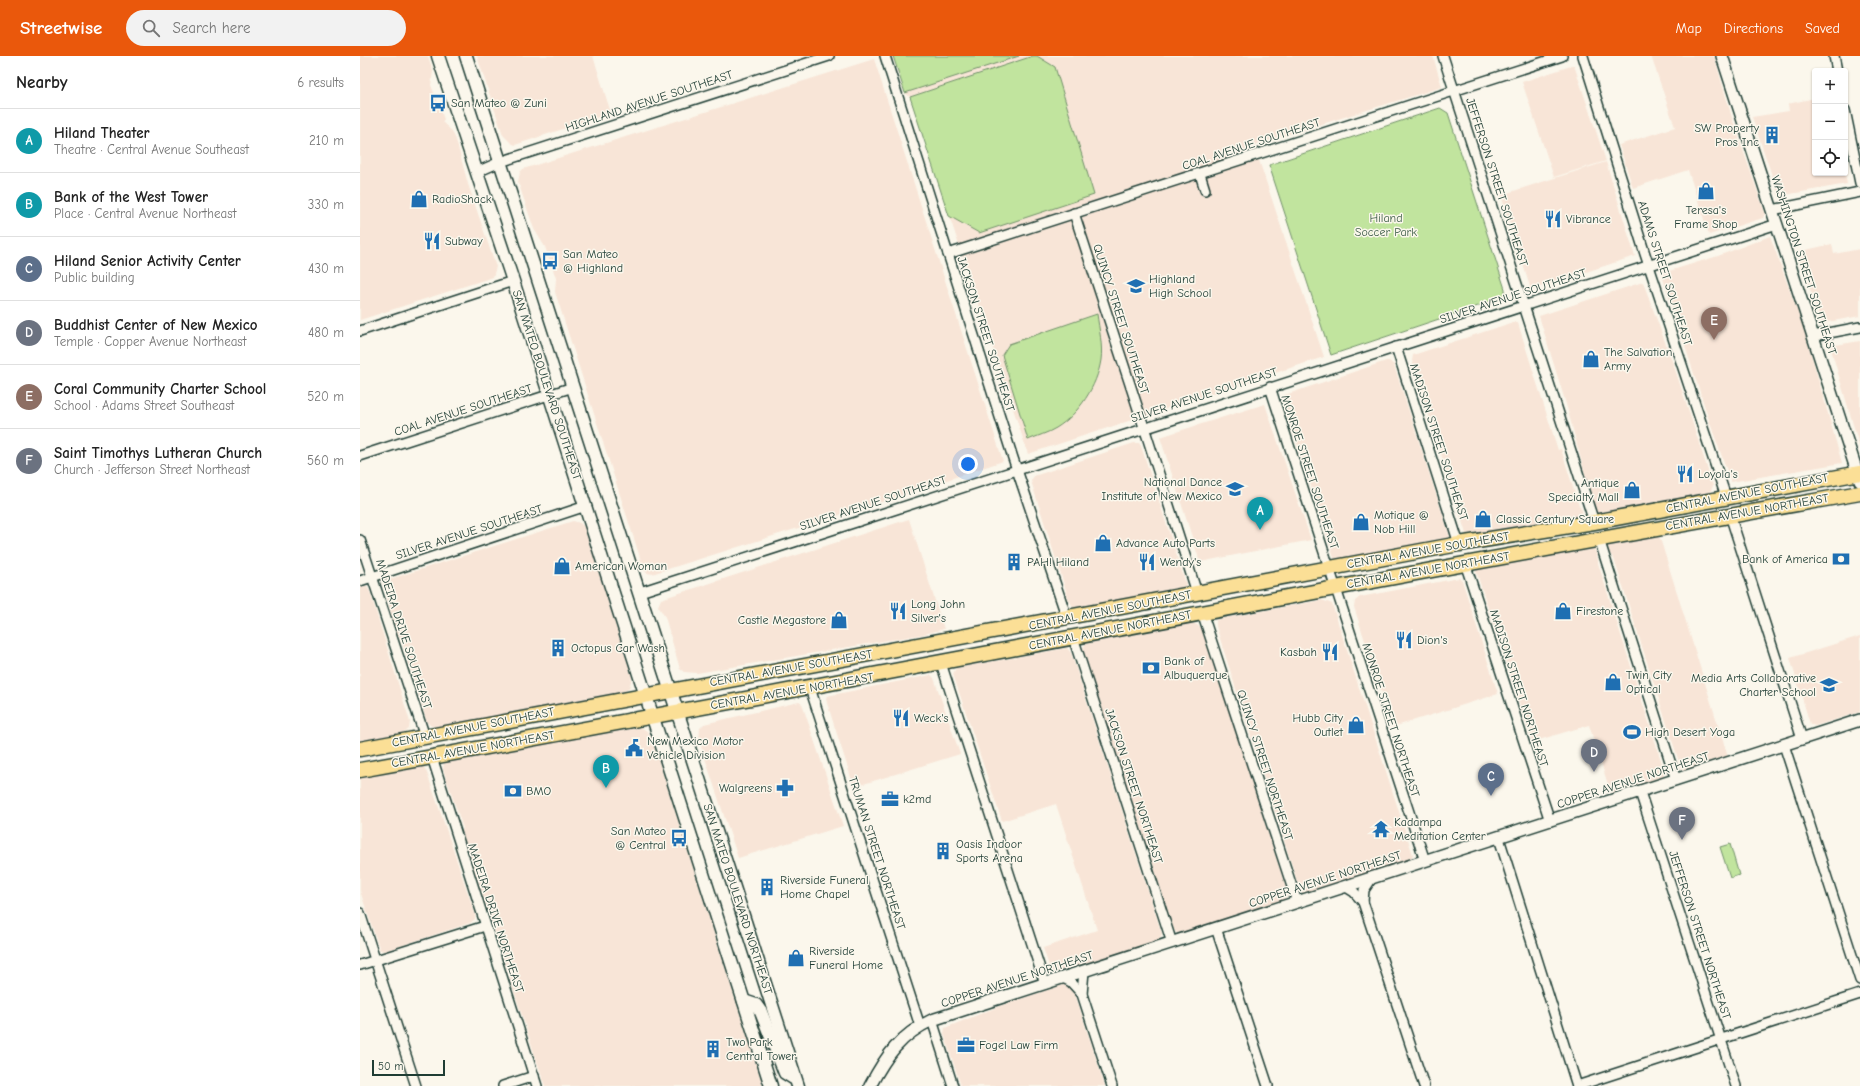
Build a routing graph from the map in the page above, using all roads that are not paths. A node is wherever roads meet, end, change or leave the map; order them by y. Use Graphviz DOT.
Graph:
graph roads {
  1 [pos="438,56"];
  2 [pos="466,56"];
  3 [pos="829,56"];
  4 [pos="884,56"];
  5 [pos="1444,56"];
  6 [pos="1562,56"];
  7 [pos="1583,56"];
  8 [pos="1722,56"];
  9 [pos="1834,56"];
  10 [pos="1836,68"];
  11 [pos="1455,90"];
  12 [pos="1848,125"];
  13 [pos="500,162"];
  14 [pos="477,172"];
  15 [pos="1200,174"];
  16 [pos="1860,183"];
  17 [pos="1205,190"];
  18 [pos="1860,192"];
  19 [pos="1772,210"];
  20 [pos="1074,213"];
  21 [pos="1777,224"];
  22 [pos="948,254"];
  23 [pos="1649,265"];
  24 [pos="513,281"];
  25 [pos="1524,305"];
  26 [pos="1860,327"];
  27 [pos="360,331"];
  28 [pos="1813,336"];
  29 [pos="1396,347"];
  30 [pos="573,387"];
  31 [pos="1270,387"];
  32 [pos="549,395"];
  33 [pos="1144,428"];
  34 [pos="360,456"];
  35 [pos="1017,469"];
  36 [pos="1859,476"];
  37 [pos="1860,493"];
  38 [pos="1726,497"];
  39 [pos="586,506"];
  40 [pos="1730,515"];
  41 [pos="1594,522"];
  42 [pos="1599,539"];
  43 [pos="360,540"];
  44 [pos="1459,544"];
  45 [pos="1465,563"];
  46 [pos="1329,569"];
  47 [pos="372,577"];
  48 [pos="360,581"];
  49 [pos="1335,587"];
  50 [pos="640,592"];
  51 [pos="1197,593"];
  52 [pos="1202,612"];
  53 [pos="1067,618"];
  54 [pos="1073,637"];
  55 [pos="941,663"];
  56 [pos="810,688"];
  57 [pos="671,690"];
  58 [pos="646,695"];
  59 [pos="678,711"];
  60 [pos="652,716"];
  61 [pos="1860,720"];
  62 [pos="425,736"];
  63 [pos="1802,739"];
  64 [pos="1784,745"];
  65 [pos="360,749"];
  66 [pos="432,757"];
  67 [pos="360,770"];
  68 [pos="1676,780"];
  69 [pos="1640,792"];
  70 [pos="1550,821"];
  71 [pos="1499,838"];
  72 [pos="1425,861"];
  73 [pos="1372,878"];
  74 [pos="1346,887"];
  75 [pos="1297,902"];
  76 [pos="1363,902"];
  77 [pos="360,913"];
  78 [pos="485,926"];
  79 [pos="1216,928"];
  80 [pos="1172,943"];
  81 [pos="375,960"];
  82 [pos="360,965"];
  83 [pos="1084,971"];
  84 [pos="1064,978"];
  85 [pos="1860,980"];
  86 [pos="1045,984"];
  87 [pos="1082,994"];
  88 [pos="1860,994"];
  89 [pos="744,1000"];
  90 [pos="932,1020"];
  91 [pos="920,1026"];
  92 [pos="1721,1039"];
  93 [pos="534,1076"];
  94 [pos="797,1083"];
  95 [pos="416,1086"];
  96 [pos="503,1086"];
  97 [pos="537,1086"];
  98 [pos="771,1086"];
  99 [pos="870,1086"];
  100 [pos="953,1086"];
  101 [pos="1112,1086"];
  102 [pos="1268,1086"];
  103 [pos="1424,1086"];
  104 [pos="1577,1086"];
  105 [pos="1736,1086"];
  1 -- 14 [label="main road, SAN MATEO BOULEVARD SOUTHEAST"];
  2 -- 13 [label="main road, SAN MATEO BOULEVARD SOUTHEAST"];
  3 -- 13 [label="street, HIGHLAND AVENUE SOUTHEAST"];
  4 -- 22 [label="street, JACKSON STREET SOUTHEAST"];
  5 -- 11 [label="street, JEFFERSON STREET SOUTHEAST"];
  6 -- 11 [label="street, COAL AVENUE SOUTHEAST"];
  7 -- 23 [label="street, ADAMS STREET SOUTHEAST"];
  8 -- 19 [label="street, WASHINGTON STREET SOUTHEAST"];
  9 -- 10 [label="street"];
  11 -- 15 [label="street, COAL AVENUE SOUTHEAST"];
  11 -- 25 [label="street, JEFFERSON STREET SOUTHEAST"];
  12 -- 16 [label="street"];
  13 -- 14 [label="street, HIGHLAND AVENUE SOUTHEAST"];
  13 -- 30 [label="main road, SAN MATEO BOULEVARD SOUTHEAST"];
  14 -- 24 [label="main road, SAN MATEO BOULEVARD SOUTHEAST"];
  15 -- 17 [label="street"];
  15 -- 20 [label="street, COAL AVENUE SOUTHEAST"];
  18 -- 19 [label="street"];
  19 -- 21 [label="street, WASHINGTON STREET SOUTHEAST"];
  20 -- 22 [label="street, COAL AVENUE SOUTHEAST"];
  20 -- 33 [label="street, QUINCY STREET SOUTHEAST"];
  21 -- 23 [label="street, SILVER AVENUE SOUTHEAST"];
  21 -- 28 [label="street, WASHINGTON STREET SOUTHEAST"];
  22 -- 35 [label="street, JACKSON STREET SOUTHEAST"];
  23 -- 25 [label="street, SILVER AVENUE SOUTHEAST"];
  23 -- 38 [label="street, ADAMS STREET SOUTHEAST"];
  24 -- 27 [label="street"];
  24 -- 32 [label="main road, SAN MATEO BOULEVARD SOUTHEAST"];
  25 -- 29 [label="street, SILVER AVENUE SOUTHEAST"];
  25 -- 41 [label="street, JEFFERSON STREET SOUTHEAST"];
  26 -- 28 [label="street"];
  28 -- 36 [label="street, WASHINGTON STREET SOUTHEAST"];
  29 -- 31 [label="street, SILVER AVENUE SOUTHEAST"];
  29 -- 44 [label="street, MADISON STREET SOUTHEAST"];
  30 -- 32 [label="street, COAL AVENUE SOUTHEAST"];
  30 -- 50 [label="main road, SAN MATEO BOULEVARD SOUTHEAST"];
  31 -- 33 [label="street, SILVER AVENUE SOUTHEAST"];
  31 -- 46 [label="street, MONROE STREET SOUTHEAST"];
  32 -- 34 [label="street, COAL AVENUE SOUTHEAST"];
  32 -- 39 [label="main road, SAN MATEO BOULEVARD SOUTHEAST"];
  33 -- 35 [label="street, SILVER AVENUE SOUTHEAST"];
  33 -- 51 [label="street, QUINCY STREET SOUTHEAST"];
  35 -- 50 [label="street, SILVER AVENUE SOUTHEAST"];
  35 -- 53 [label="street, JACKSON STREET SOUTHEAST"];
  36 -- 38 [label="main road, CENTRAL AVENUE SOUTHEAST"];
  37 -- 40 [label="main road, CENTRAL AVENUE NORTHEAST"];
  38 -- 41 [label="main road, CENTRAL AVENUE SOUTHEAST"];
  39 -- 47 [label="street, SILVER AVENUE SOUTHEAST"];
  39 -- 58 [label="main road, SAN MATEO BOULEVARD SOUTHEAST"];
  40 -- 42 [label="main road, CENTRAL AVENUE NORTHEAST"];
  40 -- 63 [label="street"];
  41 -- 44 [label="main road, CENTRAL AVENUE SOUTHEAST"];
  42 -- 45 [label="main road, CENTRAL AVENUE NORTHEAST"];
  42 -- 68 [label="street"];
  43 -- 47 [label="street, MADEIRA DRIVE SOUTHEAST"];
  44 -- 46 [label="main road, CENTRAL AVENUE SOUTHEAST"];
  45 -- 49 [label="main road, CENTRAL AVENUE NORTHEAST"];
  45 -- 70 [label="street, MADISON STREET NORTHEAST"];
  46 -- 49 [label="street, MONROE STREET SOUTHEAST"];
  46 -- 51 [label="main road, CENTRAL AVENUE SOUTHEAST"];
  47 -- 48 [label="street, SILVER AVENUE SOUTHEAST"];
  47 -- 62 [label="street, MADEIRA DRIVE SOUTHEAST"];
  49 -- 52 [label="main road, CENTRAL AVENUE NORTHEAST"];
  49 -- 72 [label="street, MONROE STREET NORTHEAST"];
  50 -- 57 [label="main road, SAN MATEO BOULEVARD SOUTHEAST"];
  51 -- 53 [label="main road, CENTRAL AVENUE SOUTHEAST"];
  52 -- 54 [label="main road, CENTRAL AVENUE NORTHEAST"];
  52 -- 75 [label="street, QUINCY STREET NORTHEAST"];
  53 -- 57 [label="main road, CENTRAL AVENUE SOUTHEAST"];
  54 -- 55 [label="main road, CENTRAL AVENUE NORTHEAST"];
  54 -- 80 [label="street, JACKSON STREET NORTHEAST"];
  55 -- 56 [label="main road, CENTRAL AVENUE NORTHEAST"];
  55 -- 86 [label="street"];
  56 -- 59 [label="main road, CENTRAL AVENUE NORTHEAST"];
  56 -- 91 [label="street, TRUMAN STREET NORTHEAST"];
  57 -- 58 [label="main road, CENTRAL AVENUE SOUTHEAST"];
  57 -- 59 [label="main road, SAN MATEO BOULEVARD SOUTHEAST"];
  58 -- 60 [label="main road, SAN MATEO BOULEVARD SOUTHEAST"];
  58 -- 62 [label="main road, CENTRAL AVENUE SOUTHEAST"];
  59 -- 60 [label="main road, CENTRAL AVENUE NORTHEAST"];
  59 -- 94 [label="main road, SAN MATEO BOULEVARD NORTHEAST"];
  60 -- 66 [label="main road, CENTRAL AVENUE NORTHEAST"];
  60 -- 89 [label="main road, SAN MATEO BOULEVARD NORTHEAST"];
  61 -- 63 [label="street, COPPER AVENUE NORTHEAST"];
  62 -- 65 [label="main road, CENTRAL AVENUE SOUTHEAST"];
  63 -- 64 [label="street, COPPER AVENUE NORTHEAST"];
  64 -- 68 [label="street, COPPER AVENUE NORTHEAST"];
  64 -- 85 [label="street"];
  66 -- 67 [label="main road, CENTRAL AVENUE NORTHEAST"];
  66 -- 78 [label="street, MADEIRA DRIVE NORTHEAST"];
  68 -- 69 [label="street, COPPER AVENUE NORTHEAST"];
  69 -- 70 [label="street, COPPER AVENUE NORTHEAST"];
  69 -- 92 [label="street, JEFFERSON STREET NORTHEAST"];
  70 -- 71 [label="street, COPPER AVENUE NORTHEAST"];
  71 -- 72 [label="street, COPPER AVENUE NORTHEAST"];
  71 -- 104 [label="street"];
  72 -- 73 [label="street, COPPER AVENUE NORTHEAST"];
  73 -- 74 [label="street, COPPER AVENUE NORTHEAST"];
  73 -- 76 [label="street"];
  74 -- 75 [label="street, COPPER AVENUE NORTHEAST"];
  74 -- 76 [label="street"];
  75 -- 79 [label="street, COPPER AVENUE NORTHEAST"];
  76 -- 103 [label="street"];
  77 -- 81 [label="street"];
  78 -- 81 [label="street"];
  78 -- 93 [label="street, MADEIRA DRIVE NORTHEAST"];
  79 -- 80 [label="street, COPPER AVENUE NORTHEAST"];
  79 -- 102 [label="street"];
  80 -- 83 [label="street, COPPER AVENUE NORTHEAST"];
  81 -- 82 [label="street"];
  81 -- 95 [label="street"];
  83 -- 84 [label="street, COPPER AVENUE NORTHEAST"];
  83 -- 87 [label="street"];
  84 -- 86 [label="street, COPPER AVENUE NORTHEAST"];
  84 -- 87 [label="street"];
  86 -- 90 [label="street, COPPER AVENUE NORTHEAST"];
  87 -- 101 [label="street"];
  88 -- 92 [label="street"];
  89 -- 94 [label="main road"];
  89 -- 98 [label="main road, SAN MATEO BOULEVARD NORTHEAST"];
  90 -- 91 [label="street, COPPER AVENUE NORTHEAST"];
  90 -- 100 [label="street"];
  91 -- 99 [label="street, COPPER AVENUE NORTHEAST"];
  92 -- 104 [label="street"];
  92 -- 105 [label="street, JEFFERSON STREET NORTHEAST"];
  93 -- 96 [label="street"];
  93 -- 97 [label="street, MADEIRA DRIVE NORTHEAST"];
}
